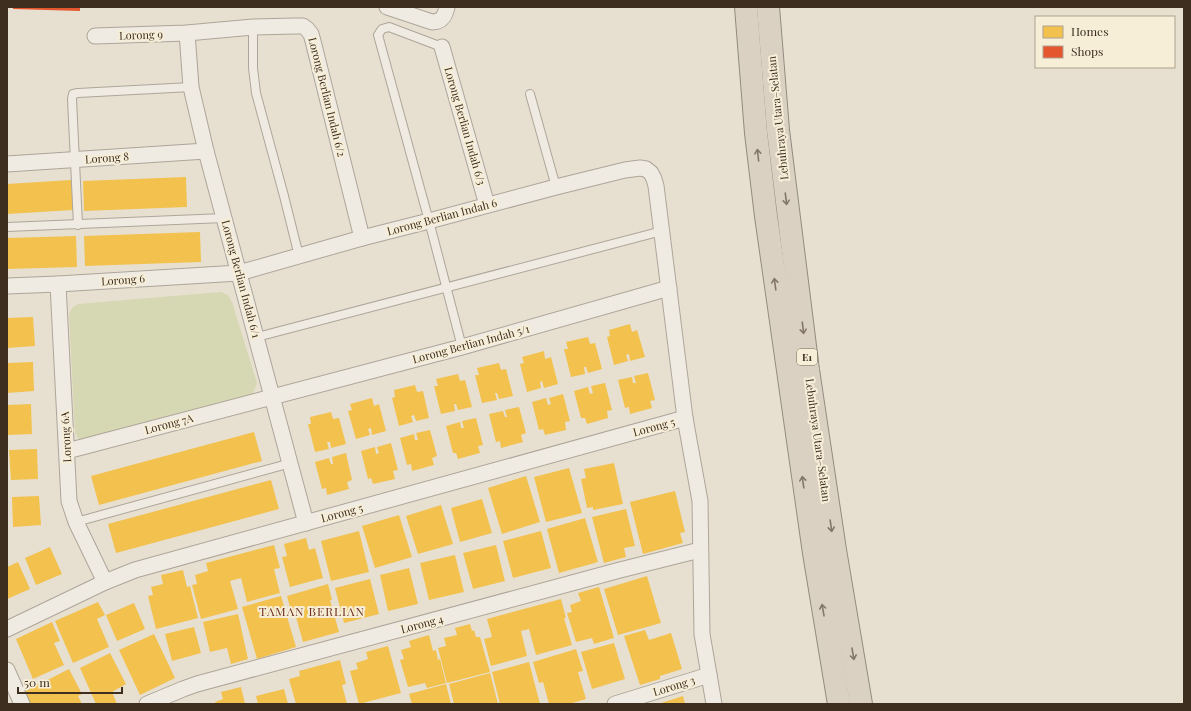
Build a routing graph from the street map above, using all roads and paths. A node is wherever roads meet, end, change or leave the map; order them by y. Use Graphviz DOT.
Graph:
graph roads {
  1 [pos="387,7"];
  2 [pos="447,7"];
  3 [pos="746,7"];
  4 [pos="768,7"];
  5 [pos="253,27"];
  6 [pos="187,33"];
  7 [pos="95,36"];
  8 [pos="442,48"];
  9 [pos="191,87"];
  10 [pos="530,94"];
  11 [pos="206,151"];
  12 [pos="75,160"];
  13 [pos="7,164"];
  14 [pos="556,187"];
  15 [pos="487,205"];
  16 [pos="224,218"];
  17 [pos="429,222"];
  18 [pos="78,225"];
  19 [pos="7,227"];
  20 [pos="662,231"];
  21 [pos="362,238"];
  22 [pos="299,256"];
  23 [pos="240,273"];
  24 [pos="58,284"];
  25 [pos="7,286"];
  26 [pos="446,286"];
  27 [pos="669,288"];
  28 [pos="257,336"];
  29 [pos="462,347"];
  30 [pos="272,397"];
  31 [pos="685,418"];
  32 [pos="67,451"];
  33 [pos="291,463"];
  34 [pos="76,522"];
  35 [pos="306,523"];
  36 [pos="700,550"];
  37 [pos="105,582"];
  38 [pos="7,629"];
  39 [pos="7,670"];
  40 [pos="709,675"];
  41 [pos="22,704"];
  42 [pos="147,704"];
  43 [pos="615,704"];
  44 [pos="714,704"];
  45 [pos="839,704"];
  46 [pos="861,704"];
  1 -- 2 [label="street"];
  45 -- 3 [label="highway, Lebuhraya Utara–Selatan / E1, one-way"];
  4 -- 46 [label="highway, Lebuhraya Utara–Selatan / E1, one-way"];
  5 -- 6 [label="street, Lorong Berlian Indah 6/2"];
  5 -- 21 [label="street, Lorong Berlian Indah 6/2"];
  5 -- 22 [label="lane"];
  6 -- 7 [label="street, Lorong 9"];
  6 -- 9 [label="street, Lorong Berlian Indah 6/1"];
  8 -- 15 [label="street, Lorong Berlian Indah 6/3"];
  8 -- 17 [label="lane"];
  9 -- 11 [label="street, Lorong Berlian Indah 6/1"];
  9 -- 12 [label="lane"];
  10 -- 14 [label="lane"];
  11 -- 12 [label="street, Lorong 8"];
  11 -- 16 [label="street, Lorong Berlian Indah 6/1"];
  12 -- 13 [label="street, Lorong 8"];
  12 -- 18 [label="lane"];
  14 -- 15 [label="street, Lorong Berlian Indah 6"];
  14 -- 20 [label="street, Lorong Berlian Indah 6"];
  15 -- 17 [label="street, Lorong Berlian Indah 6"];
  16 -- 18 [label="lane"];
  16 -- 23 [label="street, Lorong Berlian Indah 6/1"];
  17 -- 21 [label="street, Lorong Berlian Indah 6"];
  17 -- 26 [label="lane"];
  18 -- 19 [label="lane"];
  20 -- 26 [label="lane"];
  20 -- 27 [label="street"];
  21 -- 22 [label="street, Lorong Berlian Indah 6"];
  22 -- 23 [label="street, Lorong Berlian Indah 6"];
  23 -- 24 [label="street, Lorong 6"];
  23 -- 28 [label="street, Lorong Berlian Indah 6/1"];
  24 -- 25 [label="street, Lorong 6"];
  24 -- 32 [label="street, Lorong 6A"];
  26 -- 28 [label="lane"];
  26 -- 29 [label="lane"];
  27 -- 29 [label="street, Lorong Berlian Indah 5/1"];
  27 -- 31 [label="street"];
  28 -- 30 [label="street, Lorong Berlian Indah 6/1"];
  29 -- 30 [label="street, Lorong Berlian Indah 5/1"];
  30 -- 32 [label="street, Lorong 7A"];
  30 -- 33 [label="street, Lorong Berlian Indah 6/1"];
  31 -- 35 [label="street, Lorong 5"];
  31 -- 36 [label="street"];
  32 -- 34 [label="street, Lorong 6A"];
  33 -- 34 [label="lane"];
  33 -- 35 [label="street, Lorong Berlian Indah 6/1"];
  34 -- 37 [label="street, Lorong 6A"];
  35 -- 37 [label="street, Lorong 5"];
  36 -- 40 [label="street"];
  36 -- 42 [label="street, Lorong 4"];
  37 -- 38 [label="street, Lorong 5"];
  39 -- 41 [label="street"];
  40 -- 43 [label="street, Lorong 3"];
  40 -- 44 [label="street"];
}
